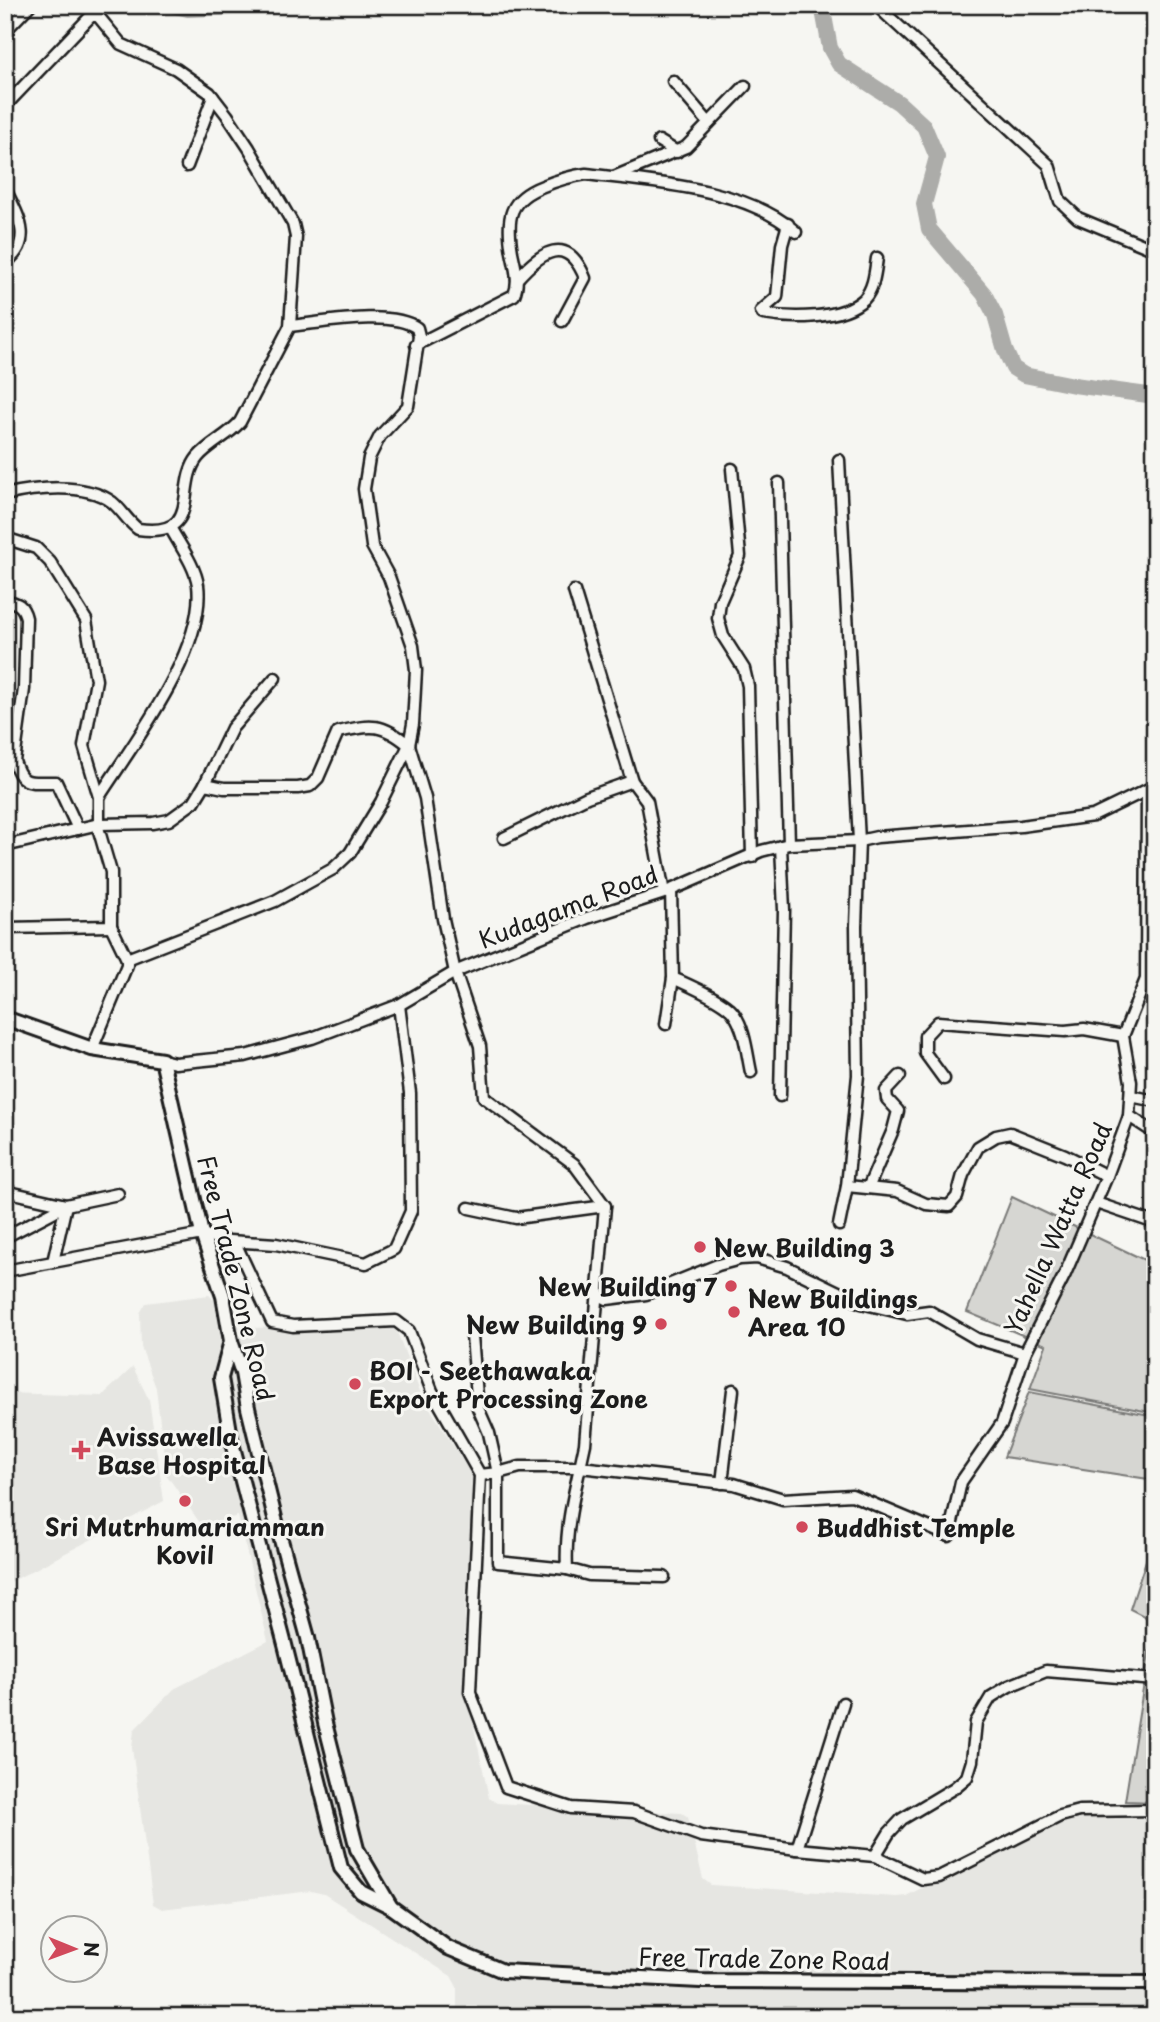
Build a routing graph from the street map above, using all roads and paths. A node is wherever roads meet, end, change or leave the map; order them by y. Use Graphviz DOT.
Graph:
graph roads {
  1 [pos="30,5"];
  2 [pos="876,5"];
  3 [pos="5,31"];
  4 [pos="673,81"];
  5 [pos="745,86"];
  6 [pos="213,97"];
  7 [pos="5,106"];
  8 [pos="709,123"];
  9 [pos="659,141"];
  10 [pos="677,152"];
  11 [pos="187,166"];
  12 [pos="612,177"];
  13 [pos="5,189"];
  14 [pos="1155,250"];
  15 [pos="877,258"];
  16 [pos="5,263"];
  17 [pos="517,279"];
  18 [pos="562,321"];
  19 [pos="290,327"];
  20 [pos="416,345"];
  21 [pos="839,460"];
  22 [pos="732,470"];
  23 [pos="779,483"];
  24 [pos="5,495"];
  25 [pos="170,527"];
  26 [pos="5,538"];
  27 [pos="574,591"];
  28 [pos="5,600"];
  29 [pos="275,678"];
  30 [pos="409,745"];
  31 [pos="632,781"];
  32 [pos="205,784"];
  33 [pos="1151,788"];
  34 [pos="99,797"];
  35 [pos="98,824"];
  36 [pos="78,829"];
  37 [pos="504,838"];
  38 [pos="859,841"];
  39 [pos="785,845"];
  40 [pos="5,846"];
  41 [pos="752,857"];
  42 [pos="667,891"];
  43 [pos="1150,898"];
  44 [pos="111,926"];
  45 [pos="5,928"];
  46 [pos="127,959"];
  47 [pos="455,972"];
  48 [pos="673,978"];
  49 [pos="399,1005"];
  50 [pos="5,1018"];
  51 [pos="666,1024"];
  52 [pos="1123,1036"];
  53 [pos="92,1049"];
  54 [pos="162,1060"];
  55 [pos="751,1072"];
  56 [pos="900,1076"];
  57 [pos="944,1079"];
  58 [pos="780,1096"];
  59 [pos="1131,1096"];
  60 [pos="1155,1101"];
  61 [pos="1129,1116"];
  62 [pos="1155,1133"];
  63 [pos="1107,1176"];
  64 [pos="847,1186"];
  65 [pos="868,1188"];
  66 [pos="5,1191"];
  67 [pos="118,1194"];
  68 [pos="1096,1203"];
  69 [pos="66,1205"];
  70 [pos="605,1206"];
  71 [pos="469,1208"];
  72 [pos="1155,1223"];
  73 [pos="839,1225"];
  74 [pos="202,1234"];
  75 [pos="5,1237"];
  76 [pos="227,1241"];
  77 [pos="53,1262"];
  78 [pos="5,1271"];
  79 [pos="597,1294"];
  80 [pos="472,1336"];
  81 [pos="231,1341"];
  82 [pos="1025,1353"];
  83 [pos="733,1390"];
  84 [pos="580,1467"];
  85 [pos="498,1474"];
  86 [pos="480,1475"];
  87 [pos="722,1483"];
  88 [pos="567,1569"];
  89 [pos="664,1577"];
  90 [pos="1155,1680"];
  91 [pos="843,1703"];
  92 [pos="1155,1810"];
  93 [pos="797,1849"];
  94 [pos="875,1856"];
  95 [pos="391,1907"];
  96 [pos="1155,1983"];
  1 -- 3 [label="street"];
  2 -- 14 [label="street"];
  4 -- 8 [label="street"];
  5 -- 8 [label="street"];
  6 -- 7 [label="street"];
  6 -- 11 [label="street"];
  6 -- 19 [label="street"];
  8 -- 10 [label="street"];
  9 -- 10 [label="street"];
  10 -- 12 [label="street"];
  12 -- 15 [label="street"];
  12 -- 17 [label="street"];
  13 -- 16 [label="street"];
  17 -- 18 [label="street"];
  17 -- 20 [label="street"];
  19 -- 20 [label="street"];
  19 -- 25 [label="street"];
  20 -- 30 [label="street"];
  21 -- 38 [label="street"];
  22 -- 41 [label="street"];
  23 -- 39 [label="street"];
  24 -- 25 [label="street"];
  25 -- 34 [label="street"];
  26 -- 34 [label="street"];
  27 -- 31 [label="street"];
  28 -- 36 [label="street"];
  29 -- 32 [label="street"];
  30 -- 32 [label="street"];
  30 -- 46 [label="street"];
  30 -- 47 [label="street"];
  31 -- 37 [label="street"];
  31 -- 42 [label="street"];
  32 -- 35 [label="street"];
  33 -- 38 [label="street, Kudagama Road"];
  33 -- 43 [label="street"];
  34 -- 35 [label="street"];
  35 -- 36 [label="street"];
  35 -- 44 [label="street"];
  36 -- 40 [label="street"];
  38 -- 39 [label="street, Kudagama Road"];
  38 -- 64 [label="street"];
  39 -- 41 [label="street, Kudagama Road"];
  39 -- 58 [label="street"];
  41 -- 42 [label="street, Kudagama Road"];
  42 -- 47 [label="street, Kudagama Road"];
  42 -- 48 [label="street"];
  43 -- 52 [label="street"];
  44 -- 45 [label="street"];
  44 -- 46 [label="street"];
  46 -- 53 [label="street"];
  47 -- 49 [label="street, Kudagama Road"];
  47 -- 70 [label="street"];
  48 -- 51 [label="street"];
  48 -- 55 [label="street"];
  49 -- 54 [label="street, Kudagama Road"];
  49 -- 76 [label="street"];
  50 -- 53 [label="street, Kudagama Road"];
  52 -- 57 [label="street"];
  52 -- 59 [label="street, Yahella Watta Road"];
  53 -- 54 [label="street, Kudagama Road"];
  54 -- 74 [label="street, Free Trade Zone Road"];
  56 -- 65 [label="street"];
  59 -- 60 [label="street"];
  59 -- 61 [label="street, Yahella Watta Road"];
  61 -- 62 [label="street"];
  61 -- 63 [label="street, Yahella Watta Road"];
  63 -- 65 [label="street"];
  63 -- 68 [label="street, Yahella Watta Road"];
  64 -- 65 [label="street"];
  64 -- 73 [label="street"];
  66 -- 69 [label="street"];
  67 -- 69 [label="street"];
  68 -- 72 [label="street"];
  68 -- 82 [label="street, Yahella Watta Road"];
  69 -- 75 [label="street"];
  69 -- 77 [label="street"];
  70 -- 71 [label="street"];
  70 -- 79 [label="street"];
  74 -- 76 [label="street"];
  74 -- 77 [label="street"];
  74 -- 81 [label="street, Free Trade Zone Road"];
  76 -- 86 [label="street"];
  77 -- 78 [label="street"];
  79 -- 82 [label="street"];
  79 -- 84 [label="street"];
  80 -- 85 [label="street"];
  81 -- 95 [label="street, Free Trade Zone Road"];
  81 -- 95 [label="street, Free Trade Zone Road"];
  82 -- 87 [label="street, Yahella Watta Road"];
  83 -- 87 [label="street"];
  84 -- 85 [label="street"];
  84 -- 87 [label="street"];
  84 -- 88 [label="street"];
  85 -- 86 [label="street"];
  85 -- 88 [label="street"];
  86 -- 93 [label="street"];
  88 -- 89 [label="street"];
  90 -- 94 [label="street"];
  91 -- 93 [label="street"];
  92 -- 94 [label="street"];
  93 -- 94 [label="street"];
  95 -- 96 [label="street, Free Trade Zone Road"];
}
